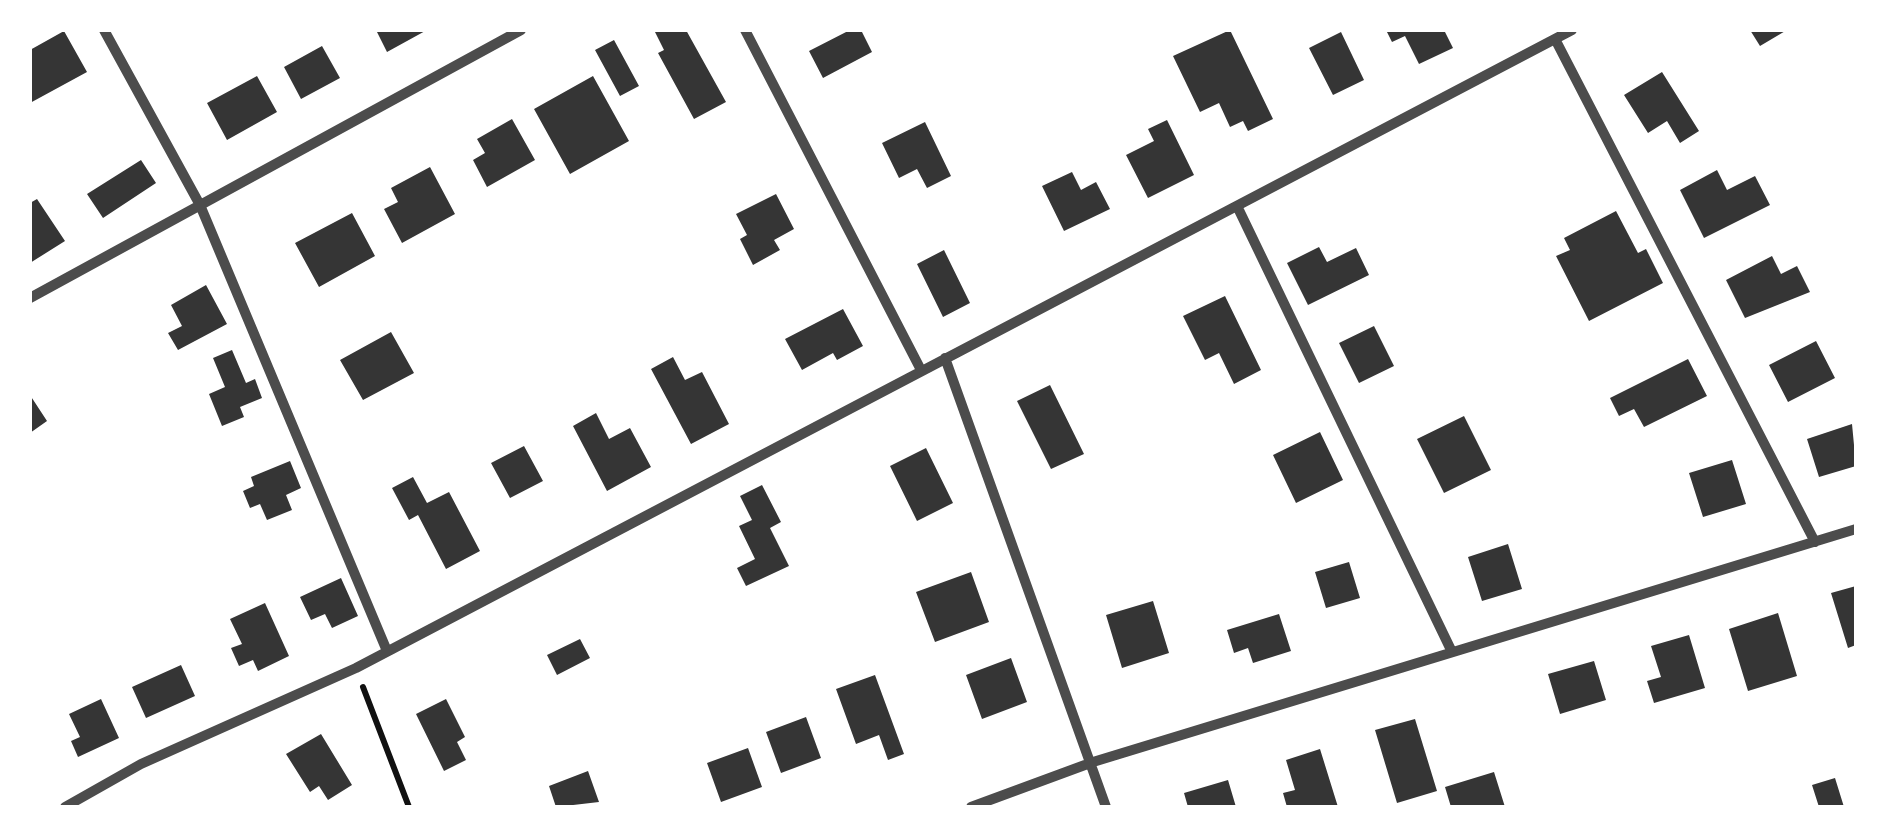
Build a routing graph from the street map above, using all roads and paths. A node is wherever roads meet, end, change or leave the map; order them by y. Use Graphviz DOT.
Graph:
graph roads {
  1 [pos="104,30"];
  2 [pos="521,30"];
  3 [pos="745,30"];
  4 [pos="1572,30"];
  5 [pos="1555,40"];
  6 [pos="200,205"];
  7 [pos="1237,206"];
  8 [pos="30,298"];
  9 [pos="945,358"];
  10 [pos="921,370"];
  11 [pos="1856,529"];
  12 [pos="1814,542"];
  13 [pos="387,651"];
  14 [pos="1452,652"];
  15 [pos="356,668"];
  16 [pos="1093,762"];
  17 [pos="65,807"];
  18 [pos="409,807"];
  19 [pos="972,807"];
  20 [pos="1106,807"];
  1 -- 6 [label="street"];
  2 -- 6 [label="street"];
  3 -- 10 [label="street"];
  4 -- 5 [label="street"];
  5 -- 7 [label="street"];
  5 -- 12 [label="street"];
  6 -- 8 [label="street"];
  6 -- 13 [label="street"];
  7 -- 9 [label="street"];
  7 -- 14 [label="street"];
  9 -- 10 [label="street"];
  9 -- 16 [label="street"];
  10 -- 13 [label="street"];
  11 -- 12 [label="street"];
  12 -- 14 [label="street"];
  13 -- 15 [label="street"];
  14 -- 16 [label="street"];
  15 -- 17 [label="street"];
  15 -- 18 [label="path"];
  16 -- 19 [label="street"];
  16 -- 20 [label="street"];
}
